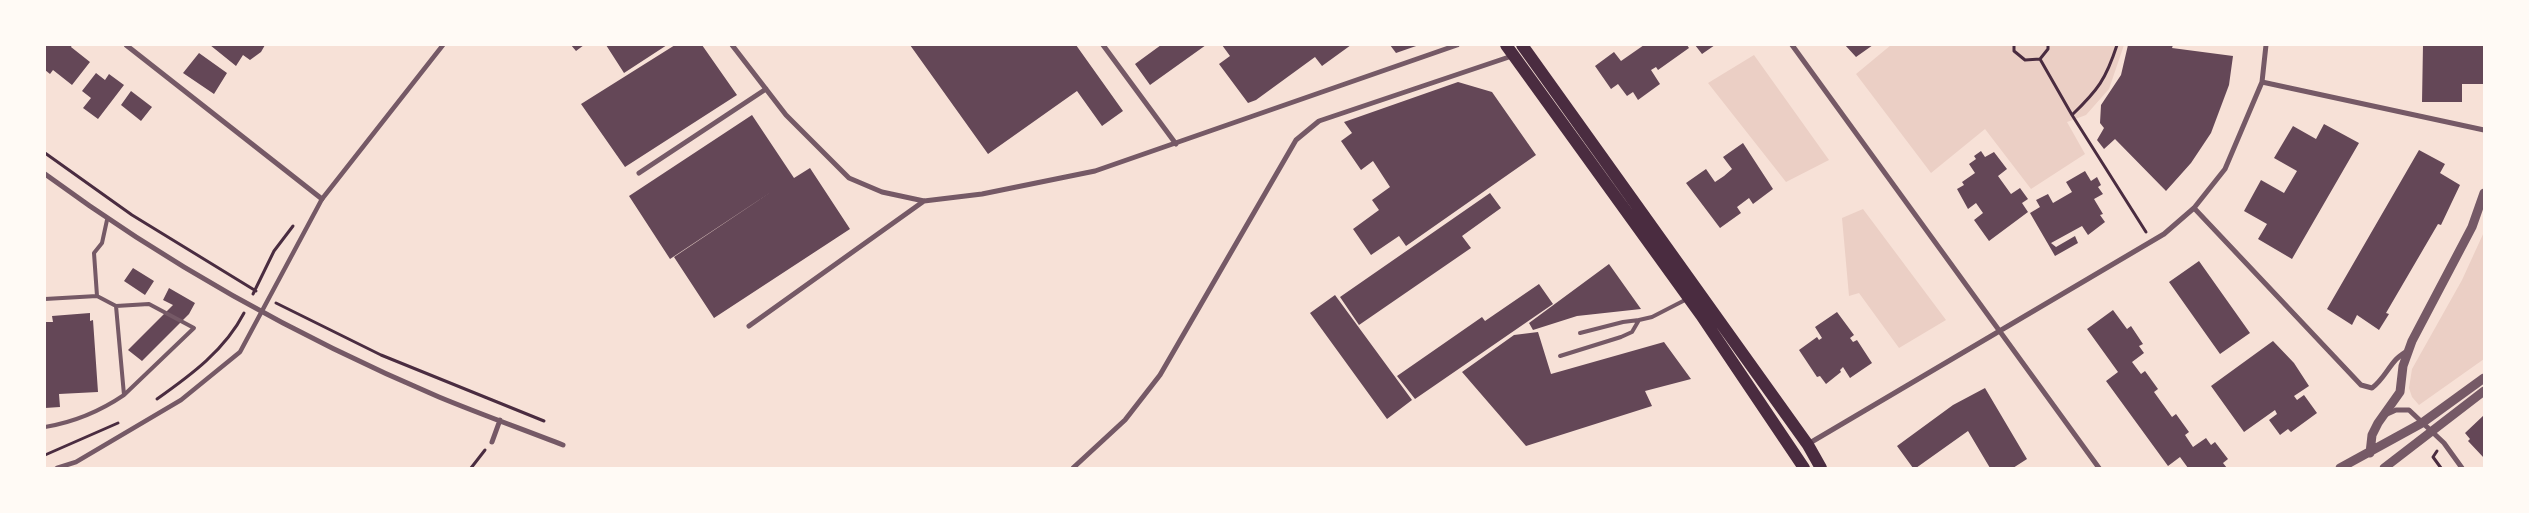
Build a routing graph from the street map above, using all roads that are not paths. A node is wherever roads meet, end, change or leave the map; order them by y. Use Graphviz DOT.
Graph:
graph roads {
  1 [pos="126,45"];
  2 [pos="443,45"];
  3 [pos="732,45"];
  4 [pos="1103,45"];
  5 [pos="1457,45"];
  6 [pos="1522,45"];
  7 [pos="1792,45"];
  8 [pos="2266,45"];
  9 [pos="1509,50"];
  10 [pos="2262,82"];
  11 [pos="766,89"];
  12 [pos="2484,130"];
  13 [pos="1176,144"];
  14 [pos="639,173"];
  15 [pos="45,174"];
  16 [pos="2484,193"];
  17 [pos="322,198"];
  18 [pos="924,201"];
  19 [pos="2194,208"];
  20 [pos="107,220"];
  21 [pos="97,296"];
  22 [pos="1689,298"];
  23 [pos="45,299"];
  24 [pos="116,306"];
  25 [pos="262,312"];
  26 [pos="1639,320"];
  27 [pos="749,326"];
  28 [pos="1998,330"];
  29 [pos="1580,334"];
  30 [pos="2408,350"];
  31 [pos="1560,356"];
  32 [pos="2484,378"];
  33 [pos="2484,391"];
  34 [pos="124,395"];
  35 [pos="2382,416"];
  36 [pos="500,420"];
  37 [pos="2422,423"];
  38 [pos="45,427"];
  39 [pos="2432,432"];
  40 [pos="492,442"];
  41 [pos="563,444"];
  42 [pos="1808,445"];
  43 [pos="2370,453"];
  44 [pos="57,468"];
  45 [pos="1073,468"];
  46 [pos="1804,468"];
  47 [pos="1821,468"];
  48 [pos="2099,468"];
  49 [pos="2340,468"];
  50 [pos="2384,468"];
  51 [pos="2462,468"];
  1 -- 17 [label="street"];
  2 -- 17 [label="street"];
  3 -- 11 [label="street"];
  4 -- 13 [label="street"];
  5 -- 13 [label="street"];
  6 -- 42 [label="main road"];
  7 -- 28 [label="street"];
  8 -- 10 [label="street"];
  9 -- 22 [label="main road"];
  9 -- 45 [label="street"];
  10 -- 12 [label="street"];
  10 -- 19 [label="street"];
  11 -- 14 [label="street"];
  11 -- 18 [label="street"];
  13 -- 18 [label="street"];
  15 -- 20 [label="street"];
  16 -- 30 [label="street"];
  17 -- 25 [label="street"];
  18 -- 27 [label="street"];
  19 -- 28 [label="street"];
  19 -- 30 [label="street"];
  20 -- 21 [label="lane"];
  20 -- 25 [label="street"];
  21 -- 23 [label="lane"];
  21 -- 24 [label="lane"];
  22 -- 26 [label="lane"];
  22 -- 46 [label="main road"];
  24 -- 34 [label="lane"];
  24 -- 34 [label="lane"];
  25 -- 36 [label="street"];
  25 -- 44 [label="street"];
  26 -- 29 [label="lane"];
  26 -- 31 [label="lane"];
  28 -- 42 [label="street"];
  28 -- 48 [label="street"];
  30 -- 35 [label="street"];
  32 -- 37 [label="street"];
  33 -- 39 [label="street"];
  34 -- 38 [label="lane"];
  35 -- 37 [label="street"];
  35 -- 43 [label="street"];
  36 -- 40 [label="street"];
  36 -- 41 [label="street"];
  37 -- 39 [label="street"];
  37 -- 43 [label="street"];
  39 -- 50 [label="street"];
  39 -- 51 [label="street"];
  42 -- 47 [label="main road"];
  43 -- 49 [label="street"];
}
